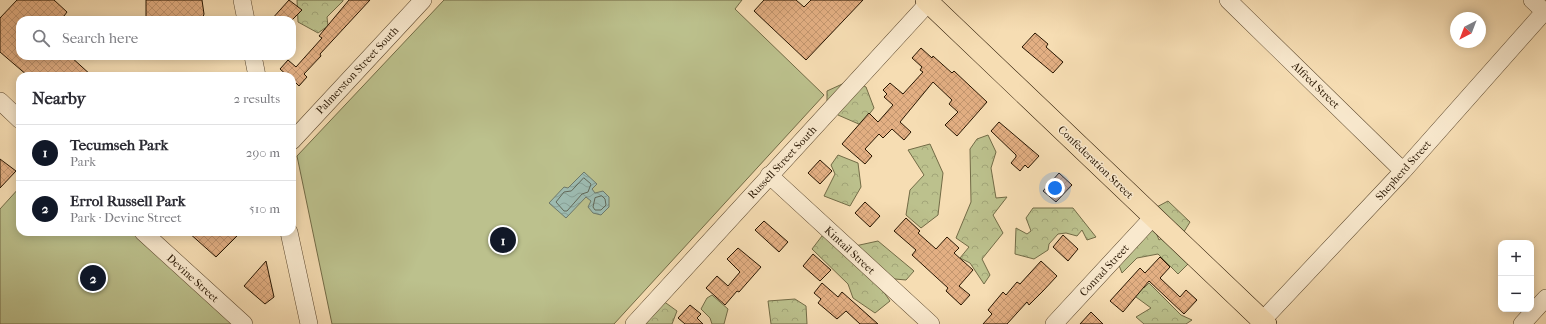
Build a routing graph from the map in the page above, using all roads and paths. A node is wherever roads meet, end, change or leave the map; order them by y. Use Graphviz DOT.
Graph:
graph roads {
  1 [pos="242,0"];
  2 [pos="423,0"];
  3 [pos="1228,0"];
  4 [pos="1532,0"];
  5 [pos="928,1"];
  6 [pos="1545,13"];
  7 [pos="245,16"];
  8 [pos="254,60"];
  9 [pos="256,72"];
  10 [pos="0,101"];
  11 [pos="16,116"];
  12 [pos="296,137"];
  13 [pos="1403,171"];
  14 [pos="769,176"];
  15 [pos="1153,217"];
  16 [pos="147,236"];
  17 [pos="290,236"];
  18 [pos="1546,298"];
  19 [pos="1262,323"];
  20 [pos="244,324"];
  21 [pos="309,324"];
  22 [pos="634,324"];
  23 [pos="930,324"];
  24 [pos="1054,324"];
  25 [pos="1522,324"];
  1 -- 7 [label="street"];
  2 -- 12 [label="street, Palmerston Street South"];
  3 -- 13 [label="street, Alfred Street"];
  4 -- 6 [label="street"];
  5 -- 14 [label="street, Russell Street South"];
  5 -- 15 [label="main road, Confederation Street"];
  6 -- 13 [label="street, Shepherd Street"];
  8 -- 9 [label="street"];
  10 -- 11 [label="street"];
  13 -- 19 [label="street, Shepherd Street"];
  14 -- 22 [label="street, Russell Street South"];
  14 -- 23 [label="street, Kintail Street"];
  15 -- 19 [label="main road, Confederation Street"];
  15 -- 24 [label="street, Conrad Street"];
  16 -- 20 [label="street, Devine Street"];
  17 -- 21 [label="street"];
  18 -- 25 [label="street"];
}
